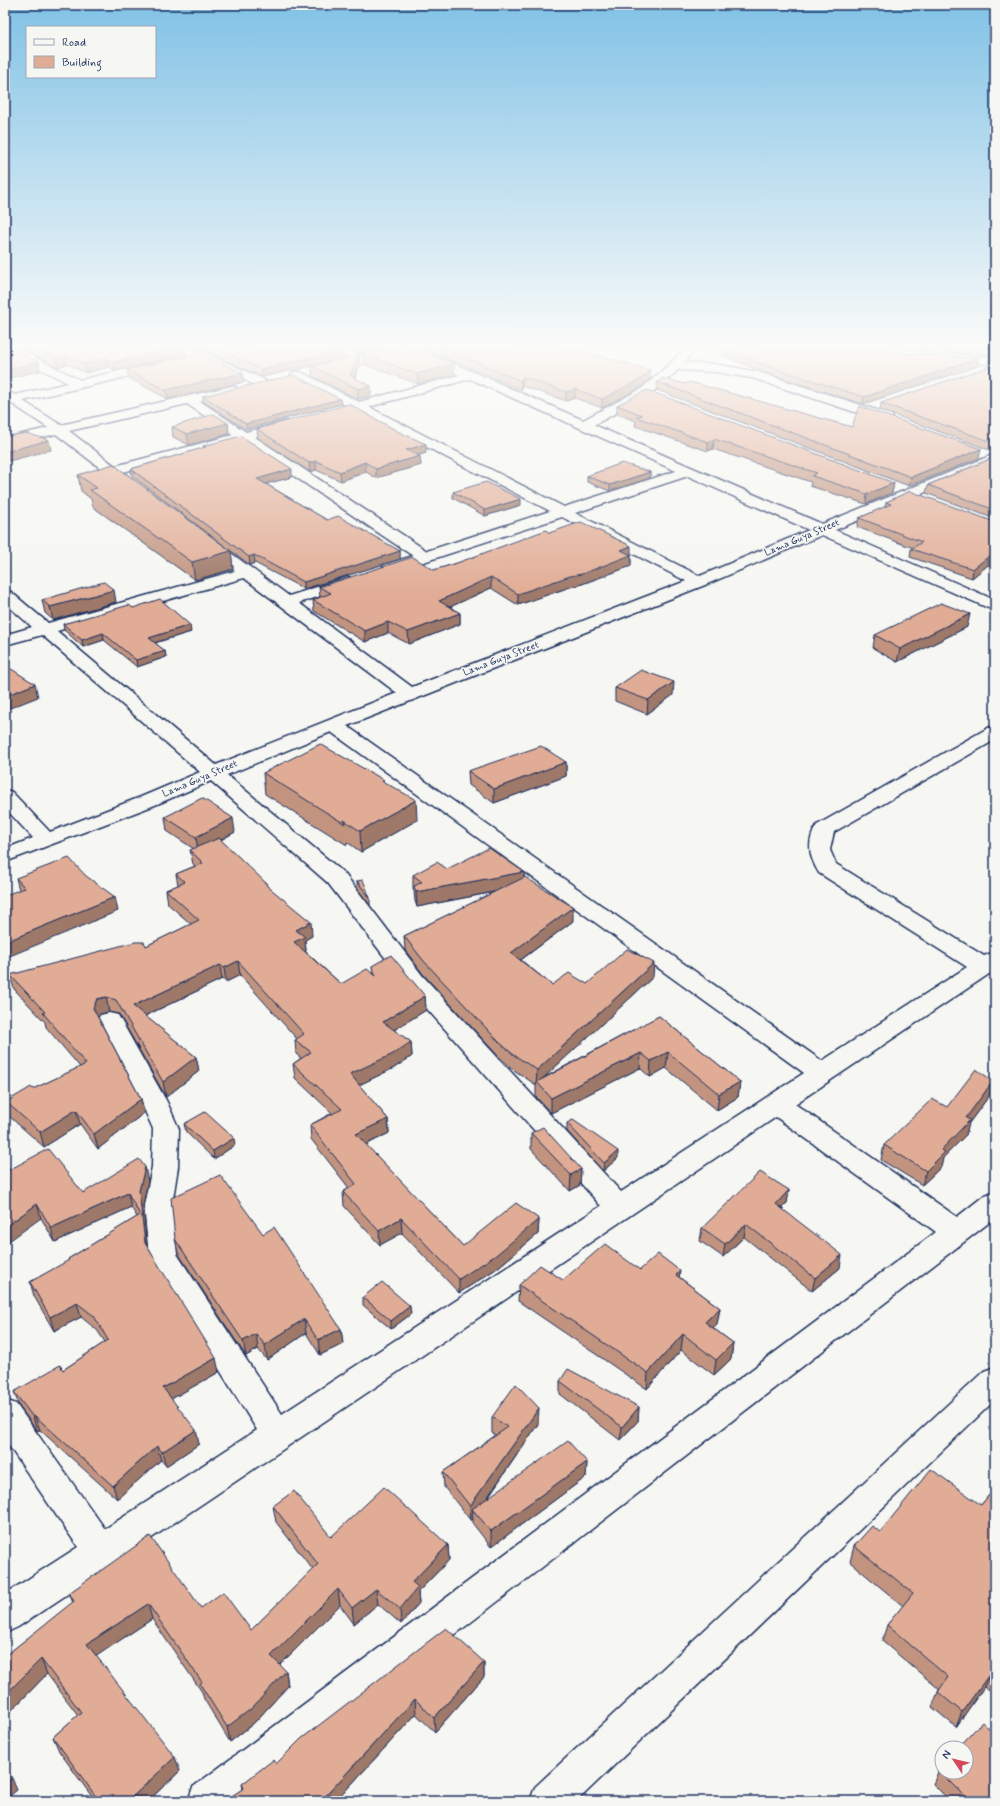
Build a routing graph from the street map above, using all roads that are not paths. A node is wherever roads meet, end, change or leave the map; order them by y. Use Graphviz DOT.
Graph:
graph roads {
  1 [pos="55,427"];
  2 [pos="71,427"];
  3 [pos="231,427"];
  4 [pos="277,427"];
  5 [pos="400,427"];
  6 [pos="589,427"];
  7 [pos="59,430"];
  8 [pos="244,436"];
  9 [pos="5,442"];
  10 [pos="990,459"];
  11 [pos="113,471"];
  12 [pos="689,471"];
  13 [pos="901,490"];
  14 [pos="145,495"];
  15 [pos="930,501"];
  16 [pos="566,512"];
  17 [pos="822,530"];
  18 [pos="196,534"];
  19 [pos="425,557"];
  20 [pos="247,572"];
  21 [pos="374,574"];
  22 [pos="359,578"];
  23 [pos="699,582"];
  24 [pos="5,595"];
  25 [pos="286,602"];
  26 [pos="995,606"];
  27 [pos="44,628"];
  28 [pos="5,640"];
  29 [pos="410,694"];
  30 [pos="333,725"];
  31 [pos="995,732"];
  32 [pos="214,773"];
  33 [pos="5,796"];
  34 [pos="45,839"];
  35 [pos="5,856"];
  36 [pos="989,962"];
  37 [pos="109,1021"];
  38 [pos="822,1074"];
  39 [pos="776,1104"];
  40 [pos="995,1203"];
  41 [pos="619,1208"];
  42 [pos="956,1231"];
  43 [pos="995,1380"];
  44 [pos="5,1414"];
  45 [pos="278,1435"];
  46 [pos="101,1552"];
  47 [pos="5,1616"];
  48 [pos="207,1801"];
  49 [pos="549,1801"];
  1 -- 7 [label="street"];
  2 -- 7 [label="street"];
  3 -- 8 [label="street"];
  4 -- 8 [label="street"];
  5 -- 16 [label="street"];
  6 -- 12 [label="street"];
  7 -- 9 [label="street"];
  7 -- 11 [label="street"];
  8 -- 11 [label="street"];
  8 -- 19 [label="street"];
  10 -- 13 [label="street, Lama Guya Street"];
  11 -- 14 [label="street"];
  12 -- 16 [label="street"];
  12 -- 17 [label="street"];
  13 -- 15 [label="street"];
  13 -- 17 [label="street, Lama Guya Street"];
  16 -- 19 [label="street"];
  16 -- 23 [label="street"];
  17 -- 23 [label="street, Lama Guya Street"];
  17 -- 26 [label="street"];
  18 -- 20 [label="street"];
  19 -- 21 [label="street"];
  20 -- 25 [label="street"];
  20 -- 27 [label="street"];
  22 -- 25 [label="street"];
  23 -- 29 [label="street, Lama Guya Street"];
  24 -- 27 [label="street"];
  25 -- 29 [label="street"];
  27 -- 28 [label="street"];
  27 -- 32 [label="street"];
  29 -- 30 [label="street, Lama Guya Street"];
  30 -- 32 [label="street, Lama Guya Street"];
  30 -- 38 [label="street"];
  31 -- 36 [label="street"];
  32 -- 34 [label="street, Lama Guya Street"];
  32 -- 41 [label="street"];
  33 -- 34 [label="street"];
  34 -- 35 [label="street, Lama Guya Street"];
  36 -- 38 [label="street"];
  37 -- 45 [label="street"];
  38 -- 39 [label="street"];
  39 -- 41 [label="street"];
  39 -- 42 [label="street"];
  40 -- 42 [label="street"];
  41 -- 45 [label="street"];
  42 -- 48 [label="street"];
  43 -- 49 [label="street"];
  44 -- 46 [label="street"];
  45 -- 46 [label="street"];
  46 -- 47 [label="street"];
}
